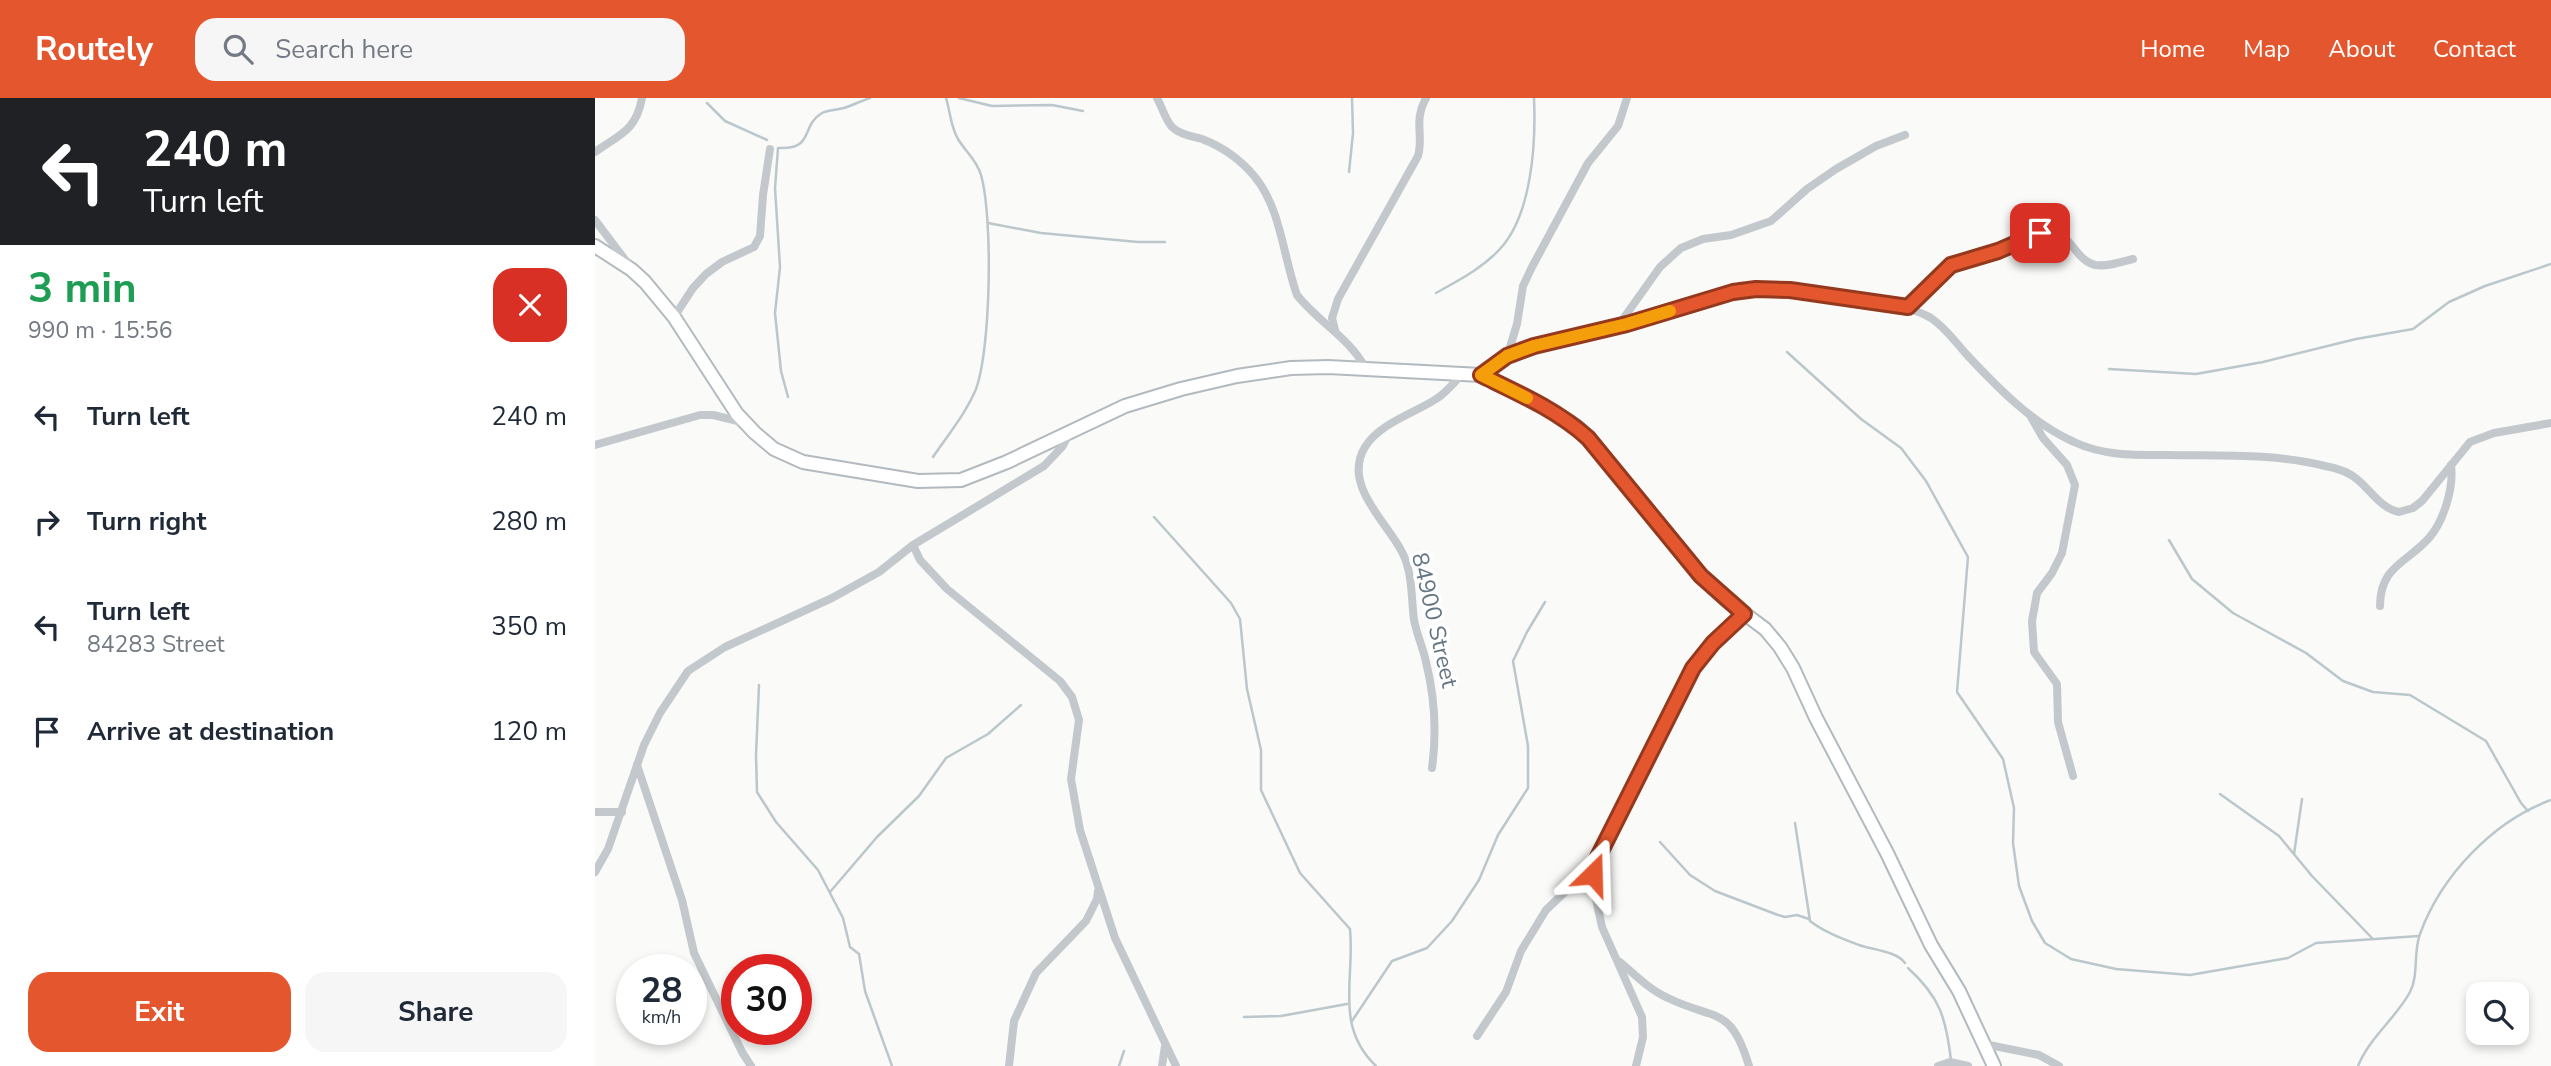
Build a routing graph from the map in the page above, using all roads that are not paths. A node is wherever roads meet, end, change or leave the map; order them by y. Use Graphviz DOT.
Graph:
graph roads {
  1 [pos="642,98"];
  2 [pos="1157,98"];
  3 [pos="1426,98"];
  4 [pos="1626,98"];
  5 [pos="1905,135"];
  6 [pos="770,149"];
  7 [pos="595,152"];
  8 [pos="595,220"];
  9 [pos="595,246"];
  10 [pos="2133,259"];
  11 [pos="632,270"];
  12 [pos="1908,307"];
  13 [pos="674,317"];
  14 [pos="1618,326"];
  15 [pos="1335,330"];
  16 [pos="1507,356"];
  17 [pos="1366,369"];
  18 [pos="1463,373"];
  19 [pos="1481,375"];
  20 [pos="2027,412"];
  21 [pos="745,422"];
  22 [pos="2551,423"];
  23 [pos="1071,430"];
  24 [pos="595,445"];
  25 [pos="2451,465"];
  26 [pos="913,545"];
  27 [pos="2380,606"];
  28 [pos="1744,614"];
  29 [pos="636,765"];
  30 [pos="1431,768"];
  31 [pos="2073,776"];
  32 [pos="595,812"];
  33 [pos="622,812"];
  34 [pos="1595,863"];
  35 [pos="595,872"];
  36 [pos="1098,884"];
  37 [pos="1616,957"];
  38 [pos="1477,1036"];
  39 [pos="1984,1044"];
  40 [pos="1165,1046"];
  41 [pos="751,1066"];
  42 [pos="1009,1066"];
  43 [pos="1162,1066"];
  44 [pos="1176,1066"];
  45 [pos="1636,1066"];
  46 [pos="1749,1066"];
  47 [pos="1938,1066"];
  48 [pos="1968,1066"];
  49 [pos="1994,1066"];
  50 [pos="2059,1066"];
  1 -- 7 [label="street"];
  2 -- 15 [label="street"];
  3 -- 15 [label="street"];
  4 -- 16 [label="street"];
  5 -- 14 [label="street"];
  6 -- 13 [label="street"];
  8 -- 11 [label="street"];
  9 -- 11 [label="street"];
  10 -- 12 [label="street"];
  11 -- 13 [label="street"];
  12 -- 14 [label="street"];
  12 -- 20 [label="street"];
  13 -- 21 [label="street"];
  14 -- 16 [label="street"];
  15 -- 17 [label="street"];
  16 -- 19 [label="street"];
  17 -- 18 [label="street"];
  17 -- 23 [label="street"];
  18 -- 19 [label="street"];
  18 -- 30 [label="street, 84900 Street"];
  19 -- 28 [label="street"];
  20 -- 25 [label="street"];
  20 -- 31 [label="street"];
  21 -- 23 [label="street"];
  21 -- 24 [label="street"];
  22 -- 25 [label="street"];
  23 -- 26 [label="street"];
  25 -- 27 [label="street"];
  26 -- 29 [label="street"];
  26 -- 36 [label="street"];
  28 -- 34 [label="street"];
  28 -- 39 [label="street"];
  29 -- 33 [label="street"];
  29 -- 41 [label="street"];
  32 -- 33 [label="street"];
  33 -- 35 [label="street"];
  34 -- 37 [label="street"];
  34 -- 38 [label="street"];
  36 -- 40 [label="street"];
  36 -- 42 [label="street"];
  37 -- 45 [label="street"];
  37 -- 46 [label="street"];
  39 -- 49 [label="street"];
  39 -- 50 [label="street"];
  40 -- 43 [label="street"];
  40 -- 44 [label="street"];
  47 -- 48 [label="street"];
}
